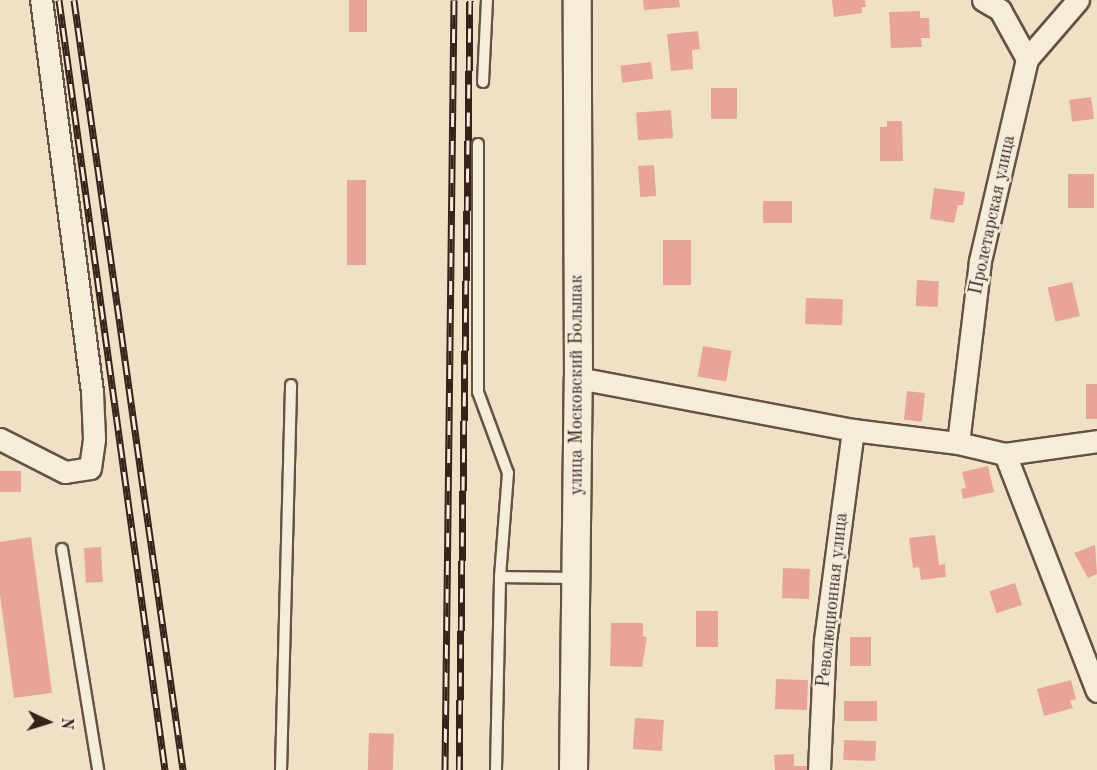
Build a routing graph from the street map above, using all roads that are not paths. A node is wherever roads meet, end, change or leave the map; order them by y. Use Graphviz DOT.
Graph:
graph roads {
  1 [pos="41,0"];
  2 [pos="487,0"];
  3 [pos="577,0"];
  4 [pos="983,0"];
  5 [pos="1078,0"];
  6 [pos="1027,59"];
  7 [pos="483,82"];
  8 [pos="478,144"];
  9 [pos="578,378"];
  10 [pos="291,385"];
  11 [pos="853,430"];
  12 [pos="0,439"];
  13 [pos="1097,441"];
  14 [pos="958,443"];
  15 [pos="1005,454"];
  16 [pos="62,549"];
  17 [pos="500,577"];
  18 [pos="575,578"];
  19 [pos="1097,691"];
  20 [pos="98,770"];
  21 [pos="281,770"];
  22 [pos="496,770"];
  23 [pos="573,770"];
  24 [pos="819,770"];
  1 -- 12 [label="street"];
  2 -- 7 [label="lane"];
  3 -- 9 [label="street, улица Московский Большак"];
  4 -- 6 [label="street"];
  5 -- 6 [label="street, Пролетарская улица"];
  6 -- 14 [label="street, Пролетарская улица"];
  8 -- 17 [label="lane"];
  9 -- 11 [label="street"];
  9 -- 18 [label="street, улица Московский Большак"];
  10 -- 21 [label="lane"];
  11 -- 14 [label="street"];
  11 -- 24 [label="street, Революционная улица"];
  13 -- 15 [label="street"];
  14 -- 15 [label="street"];
  15 -- 19 [label="street"];
  16 -- 20 [label="lane"];
  17 -- 18 [label="lane"];
  17 -- 22 [label="lane"];
  18 -- 23 [label="street, улица Московский Большак"];
}
